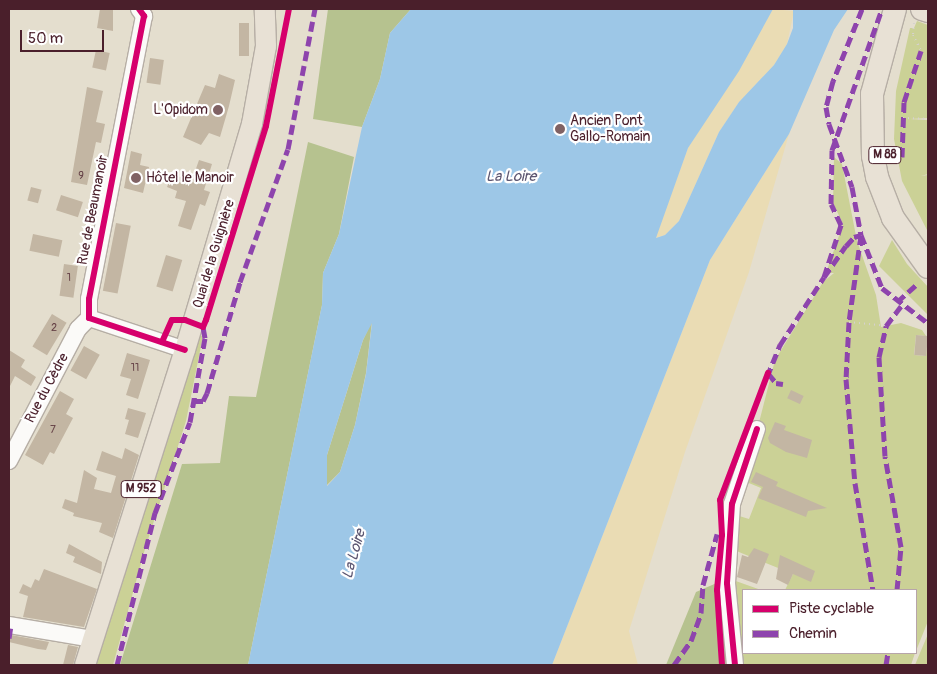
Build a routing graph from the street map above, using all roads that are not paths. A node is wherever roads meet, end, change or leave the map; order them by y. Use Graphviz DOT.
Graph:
graph roads {
  1 [pos="265,9"];
  2 [pos="276,9"];
  3 [pos="894,9"];
  4 [pos="143,11"];
  5 [pos="921,11"];
  6 [pos="266,46"];
  7 [pos="928,247"];
  8 [pos="928,267"];
  9 [pos="89,318"];
  10 [pos="186,350"];
  11 [pos="758,428"];
  12 [pos="9,460"];
  13 [pos="9,625"];
  14 [pos="93,639"];
  15 [pos="85,665"];
  16 [pos="735,665"];
  1 -- 6 [label="main road, Quai de la Guignière / M 952"];
  2 -- 6 [label="main road"];
  3 -- 8 [label="highway, M 88"];
  4 -- 9 [label="street, Rue de Beaumanoir"];
  5 -- 7 [label="highway, M 88"];
  6 -- 10 [label="main road, Quai de la Guignière / M 952"];
  9 -- 10 [label="street"];
  9 -- 12 [label="street, Rue du Cèdre"];
  10 -- 14 [label="main road, Quai de la Guignière / M 952"];
  11 -- 16 [label="street"];
  13 -- 14 [label="street"];
  14 -- 15 [label="main road, Quai de la Guignière / M 952"];
}
